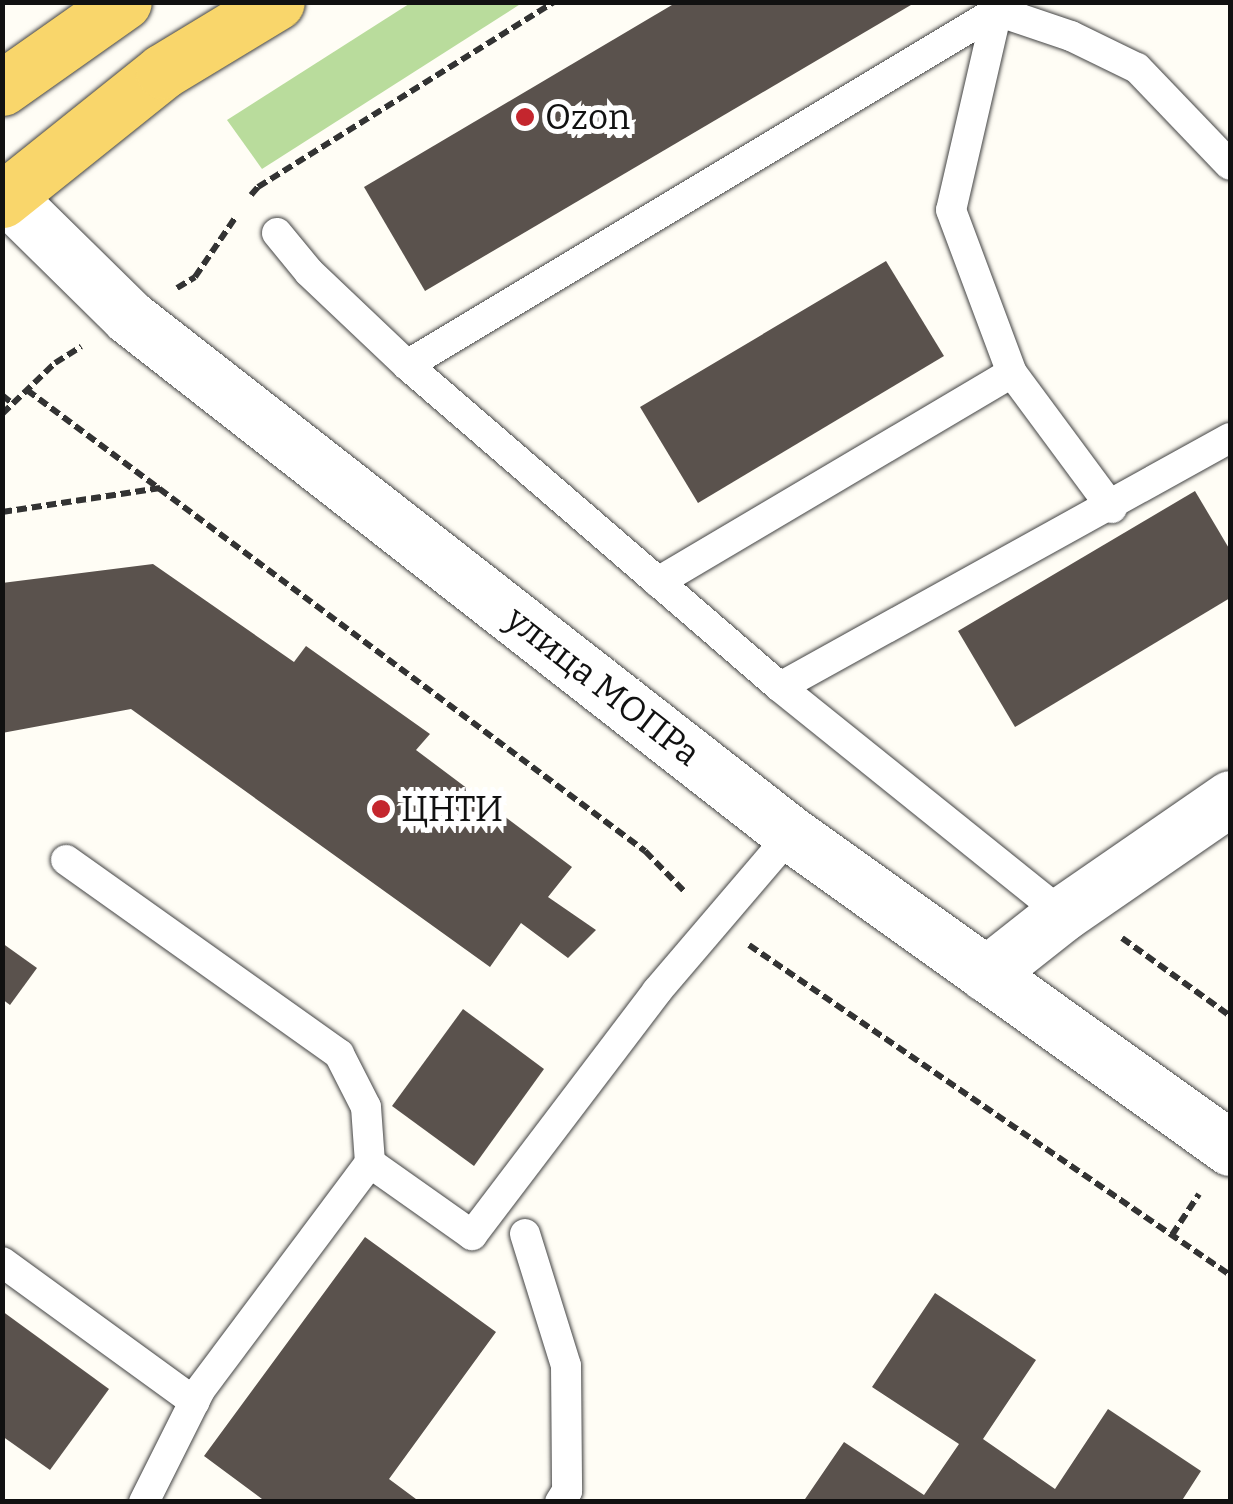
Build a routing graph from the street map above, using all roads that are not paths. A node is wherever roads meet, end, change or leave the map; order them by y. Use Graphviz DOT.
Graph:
graph roads {
  1 [pos="124,2"];
  2 [pos="277,2"];
  3 [pos="1000,5"];
  4 [pos="2,88"];
  5 [pos="1230,164"];
  6 [pos="4,196"];
  7 [pos="277,233"];
  8 [pos="407,366"];
  9 [pos="1012,373"];
  10 [pos="1230,438"];
  11 [pos="1112,508"];
  12 [pos="658,582"];
  13 [pos="780,687"];
  14 [pos="1230,798"];
  15 [pos="792,834"];
  16 [pos="66,860"];
  17 [pos="1069,910"];
  18 [pos="986,974"];
  19 [pos="1230,1148"];
  20 [pos="370,1163"];
  21 [pos="524,1234"];
  22 [pos="2,1262"];
  23 [pos="195,1402"];
  24 [pos="571,1498"];
  25 [pos="144,1502"];
  1 -- 4 [label="main road"];
  2 -- 6 [label="main road"];
  3 -- 5 [label="lane"];
  3 -- 8 [label="lane"];
  3 -- 9 [label="lane"];
  6 -- 15 [label="street, улица МОПРа"];
  7 -- 8 [label="lane"];
  8 -- 12 [label="lane"];
  9 -- 11 [label="lane"];
  9 -- 12 [label="lane"];
  10 -- 11 [label="lane"];
  11 -- 13 [label="lane"];
  12 -- 13 [label="lane"];
  13 -- 17 [label="lane"];
  14 -- 17 [label="street"];
  15 -- 18 [label="street, улица МОПРа"];
  15 -- 20 [label="lane"];
  16 -- 20 [label="lane"];
  17 -- 18 [label="street"];
  18 -- 19 [label="street, улица МОПРа"];
  20 -- 23 [label="lane"];
  21 -- 24 [label="lane"];
  22 -- 23 [label="lane"];
  23 -- 25 [label="lane"];
}
